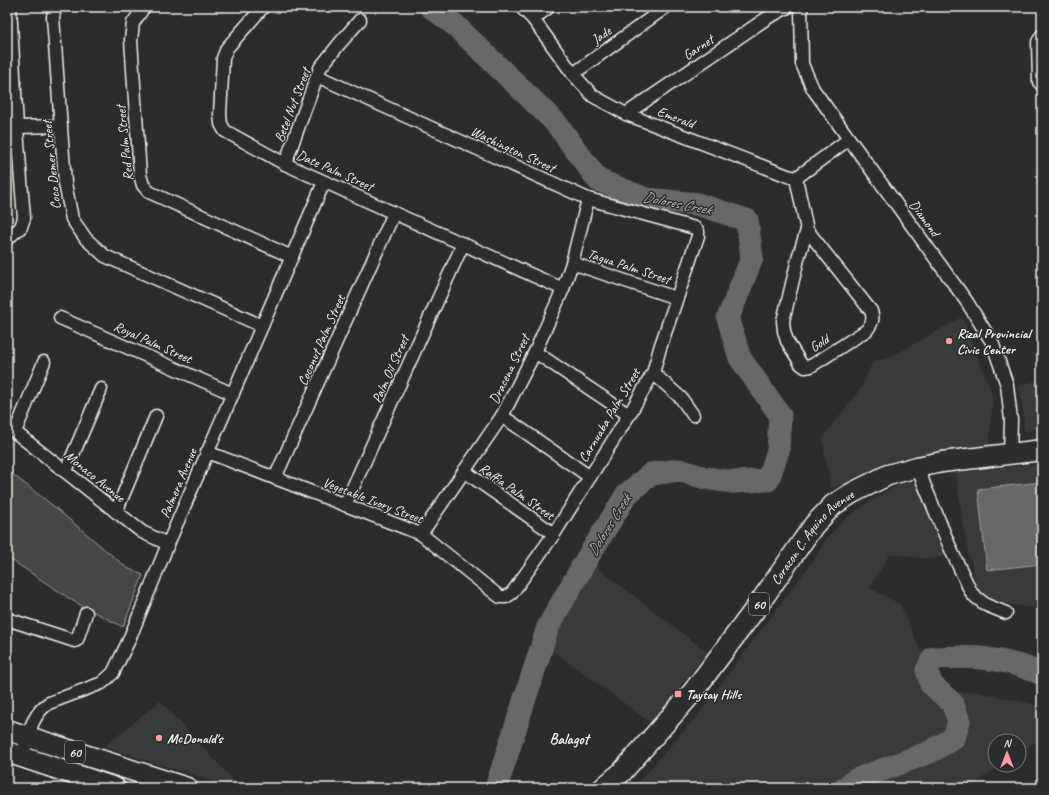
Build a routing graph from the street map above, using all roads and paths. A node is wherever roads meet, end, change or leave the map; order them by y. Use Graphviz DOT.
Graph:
graph roads {
  1 [pos="10,7"];
  2 [pos="55,7"];
  3 [pos="144,7"];
  4 [pos="263,7"];
  5 [pos="521,7"];
  6 [pos="549,7"];
  7 [pos="666,7"];
  8 [pos="788,7"];
  9 [pos="802,7"];
  10 [pos="532,19"];
  11 [pos="360,20"];
  12 [pos="1042,35"];
  13 [pos="573,74"];
  14 [pos="317,76"];
  15 [pos="1042,86"];
  16 [pos="626,114"];
  17 [pos="61,126"];
  18 [pos="18,127"];
  19 [pos="849,139"];
  20 [pos="286,164"];
  21 [pos="796,178"];
  22 [pos="324,182"];
  23 [pos="588,199"];
  24 [pos="394,214"];
  25 [pos="807,230"];
  26 [pos="698,236"];
  27 [pos="7,239"];
  28 [pos="463,244"];
  29 [pos="292,257"];
  30 [pos="572,263"];
  31 [pos="563,289"];
  32 [pos="676,298"];
  33 [pos="60,318"];
  34 [pos="262,326"];
  35 [pos="535,352"];
  36 [pos="44,362"];
  37 [pos="653,373"];
  38 [pos="101,389"];
  39 [pos="233,394"];
  40 [pos="629,415"];
  41 [pos="692,415"];
  42 [pos="156,416"];
  43 [pos="502,416"];
  44 [pos="11,428"];
  45 [pos="1042,450"];
  46 [pos="207,452"];
  47 [pos="1010,455"];
  48 [pos="917,467"];
  49 [pos="66,472"];
  50 [pos="464,472"];
  51 [pos="590,477"];
  52 [pos="275,478"];
  53 [pos="345,505"];
  54 [pos="116,512"];
  55 [pos="421,534"];
  56 [pos="554,534"];
  57 [pos="168,544"];
  58 [pos="512,593"];
  59 [pos="86,613"];
  60 [pos="1006,613"];
  61 [pos="7,619"];
  62 [pos="7,730"];
  63 [pos="28,737"];
  64 [pos="14,754"];
  65 [pos="115,788"];
  66 [pos="188,788"];
  67 [pos="603,788"];
  1 -- 18 [label="street"];
  2 -- 17 [label="street, Coco Demer Street"];
  3 -- 29 [label="street, Red Palm Street"];
  4 -- 20 [label="street, Date Palm Street"];
  5 -- 10 [label="street, Emerald"];
  6 -- 10 [label="street"];
  7 -- 13 [label="street, Jade"];
  8 -- 16 [label="street, Garnet"];
  9 -- 19 [label="street, Diamond"];
  10 -- 13 [label="street, Emerald"];
  11 -- 14 [label="street, Betel Nut Street"];
  12 -- 15 [label="street"];
  13 -- 16 [label="street, Emerald"];
  14 -- 20 [label="street, Betel Nut Street"];
  14 -- 23 [label="street, Washington Street"];
  16 -- 21 [label="street, Emerald"];
  17 -- 18 [label="street"];
  17 -- 34 [label="street, Coco Demer Street"];
  18 -- 27 [label="street"];
  19 -- 21 [label="street"];
  19 -- 47 [label="street, Diamond"];
  20 -- 22 [label="street, Date Palm Street"];
  21 -- 25 [label="street, Gold"];
  22 -- 24 [label="street, Date Palm Street"];
  22 -- 29 [label="street, Palmera Avenue"];
  23 -- 26 [label="street, Washington Street"];
  23 -- 30 [label="street, Dracena Street"];
  24 -- 28 [label="street, Date Palm Street"];
  24 -- 52 [label="street, Coconut Palm Street"];
  25 -- 25 [label="street, Gold"];
  26 -- 32 [label="street, Carnuaba Palm Street"];
  28 -- 31 [label="street, Date Palm Street"];
  28 -- 53 [label="street, Palm Oil Street"];
  29 -- 34 [label="street, Palmera Avenue"];
  30 -- 31 [label="street, Dracena Street"];
  30 -- 32 [label="street, Tagua Palm Street"];
  31 -- 35 [label="street, Dracena Street"];
  32 -- 37 [label="street, Carnuaba Palm Street"];
  33 -- 39 [label="street, Royal Palm Street"];
  34 -- 39 [label="street, Palmera Avenue"];
  35 -- 40 [label="street"];
  35 -- 43 [label="street, Dracena Street"];
  36 -- 44 [label="street"];
  37 -- 40 [label="street, Carnuaba Palm Street"];
  37 -- 41 [label="street"];
  38 -- 49 [label="street"];
  39 -- 46 [label="street, Palmera Avenue"];
  40 -- 51 [label="street, Carnuaba Palm Street"];
  42 -- 54 [label="street"];
  43 -- 50 [label="street, Dracena Street"];
  43 -- 51 [label="street"];
  44 -- 49 [label="street, Monaco Avenue"];
  45 -- 47 [label="main road, Corazon C. Aquino Avenue / 60"];
  46 -- 52 [label="street, Vegetable Ivory Street"];
  46 -- 57 [label="street, Palmera Avenue"];
  47 -- 48 [label="main road, Corazon C. Aquino Avenue / 60"];
  48 -- 60 [label="street"];
  48 -- 67 [label="main road, Corazon C. Aquino Avenue / 60"];
  49 -- 54 [label="street, Monaco Avenue"];
  50 -- 55 [label="street, Dracena Street"];
  50 -- 56 [label="street, Raffia Palm Street"];
  51 -- 56 [label="street, Carnuaba Palm Street"];
  52 -- 53 [label="street, Vegetable Ivory Street"];
  53 -- 55 [label="street, Vegetable Ivory Street"];
  54 -- 57 [label="street, Monaco Avenue"];
  55 -- 58 [label="street, Vegetable Ivory Street"];
  56 -- 58 [label="street, Carnuaba Palm Street"];
  57 -- 63 [label="street, Palmera Avenue"];
  59 -- 61 [label="street"];
  62 -- 63 [label="main road, 60"];
  63 -- 64 [label="street, Palmera Avenue"];
  63 -- 66 [label="main road, 60"];
  64 -- 65 [label="main road, 60"];
}
